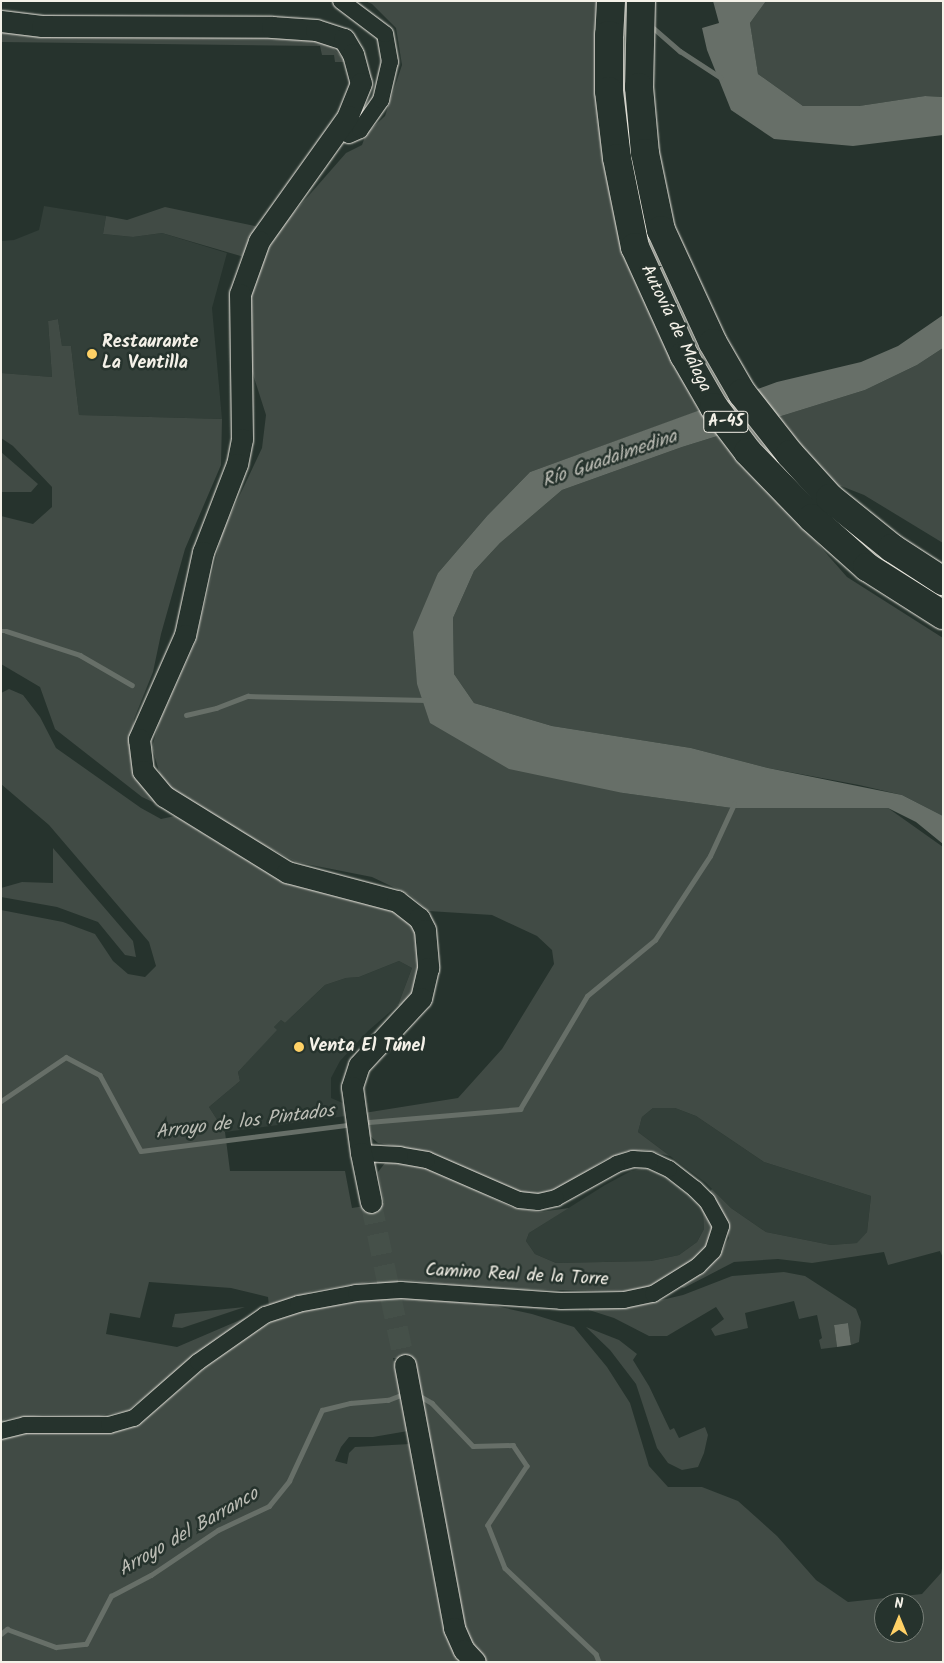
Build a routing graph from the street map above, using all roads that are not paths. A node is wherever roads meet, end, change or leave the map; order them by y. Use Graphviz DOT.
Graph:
graph roads {
  1 [pos="341,1"];
  2 [pos="611,1"];
  3 [pos="641,1"];
  4 [pos="1,21"];
  5 [pos="340,130"];
  6 [pos="943,581"];
  7 [pos="943,615"];
  8 [pos="361,1153"];
  9 [pos="371,1202"];
  10 [pos="405,1365"];
  11 [pos="1,1431"];
  12 [pos="475,1662"];
  1 -- 5 [label="street"];
  2 -- 7 [label="highway, Autovía de Málaga / A-45"];
  3 -- 6 [label="highway, Autovía de Málaga / A-45"];
  4 -- 5 [label="street"];
  5 -- 8 [label="street"];
  8 -- 9 [label="street"];
  8 -- 11 [label="street, Camino Real de la Torre"];
  10 -- 12 [label="street"];
}
